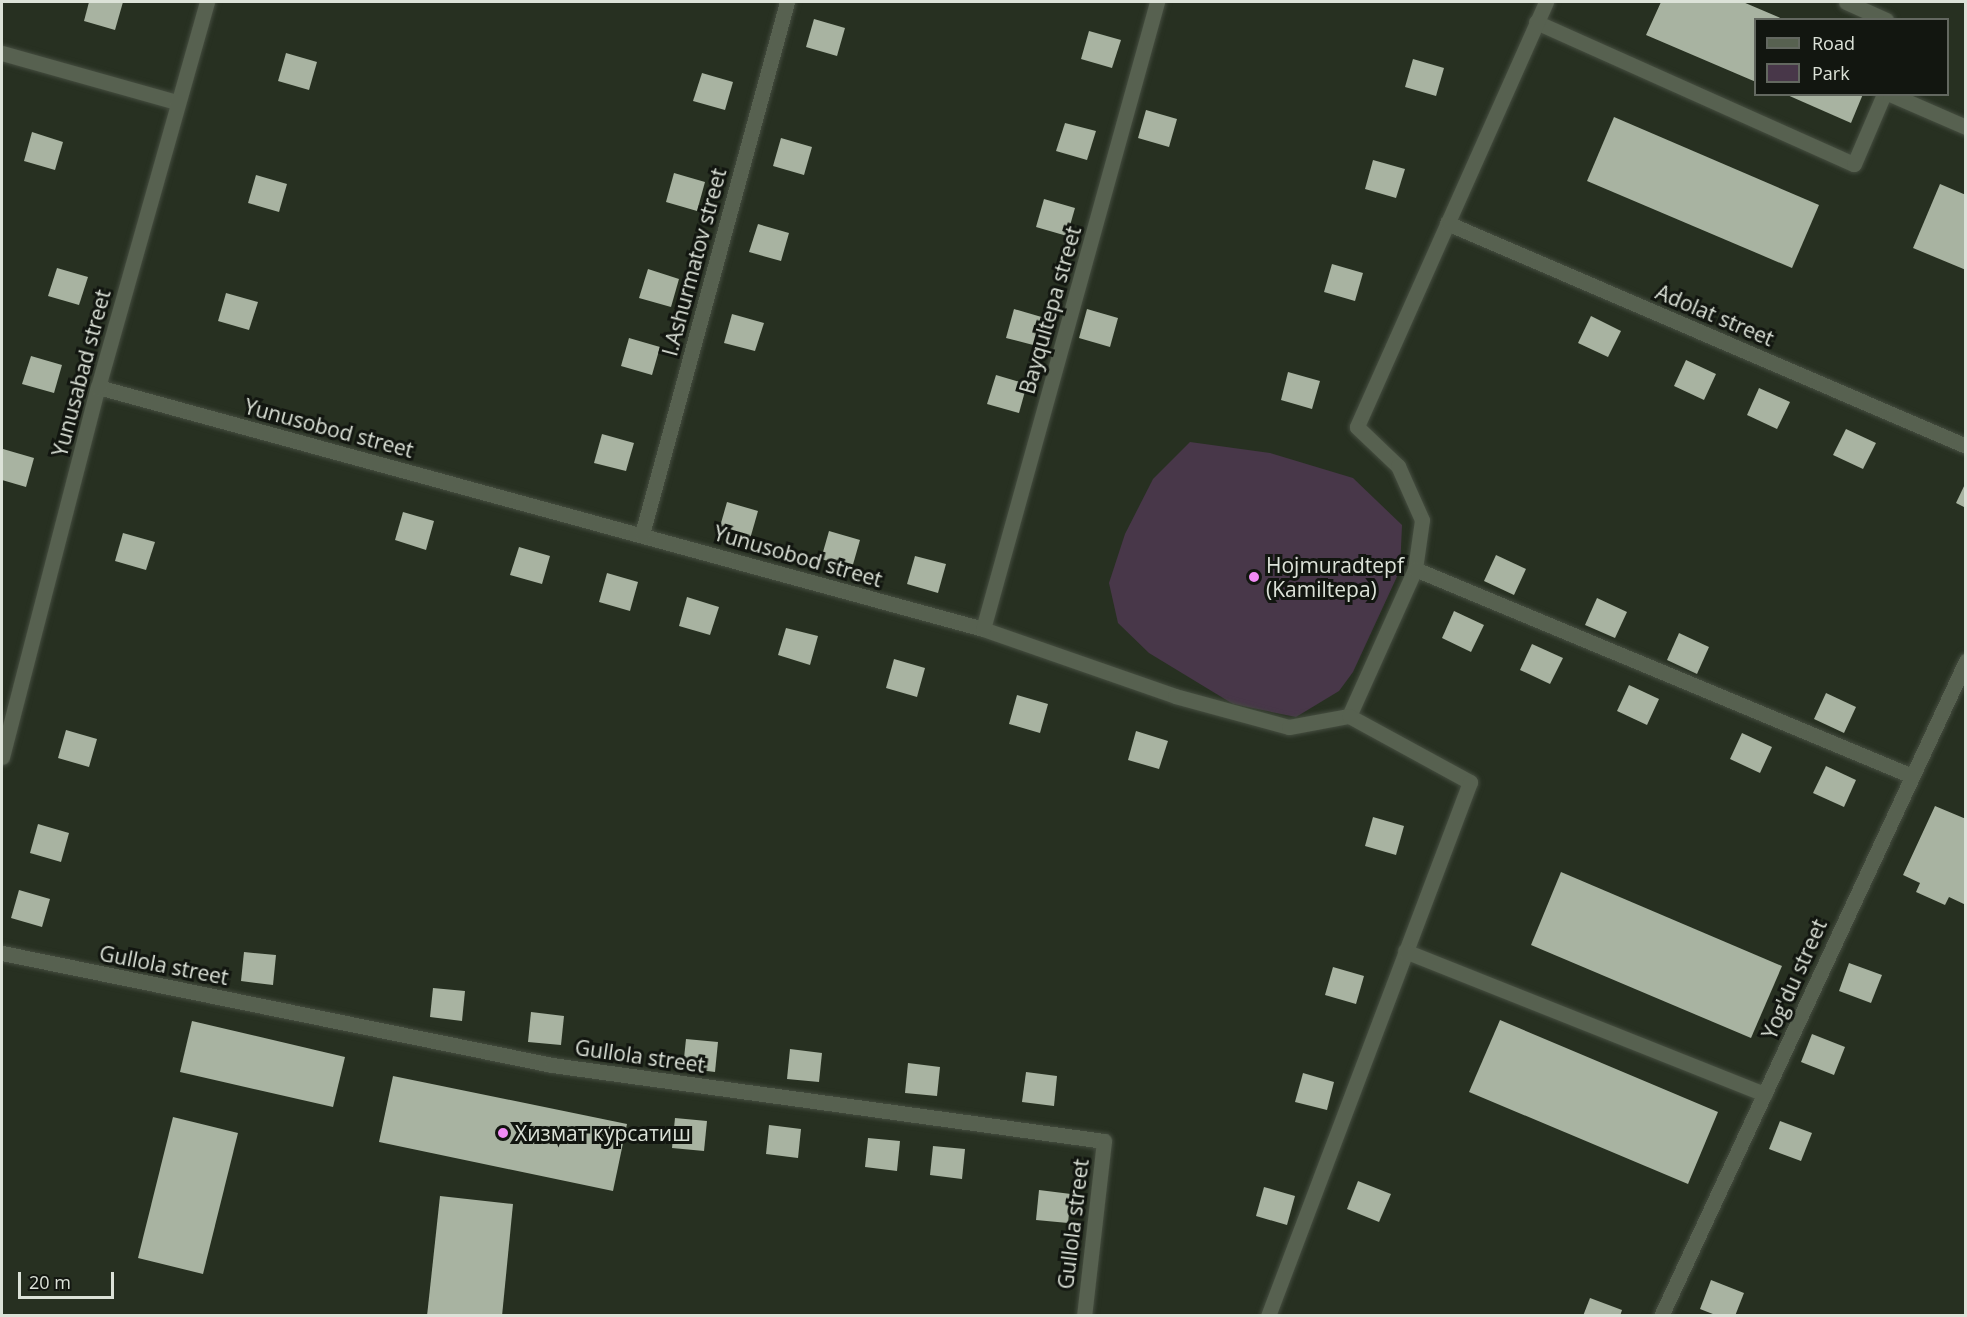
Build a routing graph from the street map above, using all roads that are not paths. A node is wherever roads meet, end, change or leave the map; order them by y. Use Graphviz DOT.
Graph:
graph roads {
  1 [pos="207,2"];
  2 [pos="787,2"];
  3 [pos="1157,2"];
  4 [pos="1546,2"];
  5 [pos="1846,2"];
  6 [pos="1882,18"];
  7 [pos="1536,22"];
  8 [pos="2,53"];
  9 [pos="1883,96"];
  10 [pos="1895,96"];
  11 [pos="176,102"];
  12 [pos="1965,127"];
  13 [pos="1447,224"];
  14 [pos="98,387"];
  15 [pos="1965,446"];
  16 [pos="642,534"];
  17 [pos="1415,569"];
  18 [pos="983,629"];
  19 [pos="1965,661"];
  20 [pos="1349,716"];
  21 [pos="2,757"];
  22 [pos="1912,776"];
  23 [pos="1406,951"];
  24 [pos="2,953"];
  25 [pos="1766,1094"];
  26 [pos="1084,1316"];
  27 [pos="1268,1316"];
  28 [pos="1661,1316"];
  1 -- 11 [label="street, Yunusabad street"];
  2 -- 16 [label="street, I.Ashurmatov street"];
  3 -- 18 [label="street, Bayqultepa street"];
  4 -- 7 [label="street"];
  5 -- 6 [label="street"];
  7 -- 9 [label="street"];
  7 -- 13 [label="street"];
  8 -- 11 [label="street"];
  10 -- 12 [label="street"];
  11 -- 14 [label="street, Yunusabad street"];
  13 -- 15 [label="street, Adolat street"];
  13 -- 17 [label="street"];
  14 -- 16 [label="street, Yunusobod street"];
  14 -- 21 [label="street, Yunusabad street"];
  16 -- 18 [label="street, Yunusobod street"];
  17 -- 20 [label="street"];
  17 -- 22 [label="street"];
  18 -- 20 [label="street, Yunusobod street"];
  19 -- 22 [label="street, Yog'du street"];
  20 -- 23 [label="street"];
  22 -- 25 [label="street, Yog'du street"];
  23 -- 25 [label="street"];
  23 -- 27 [label="street"];
  24 -- 26 [label="street, Gullola street"];
  25 -- 28 [label="street, Yog'du street"];
}
